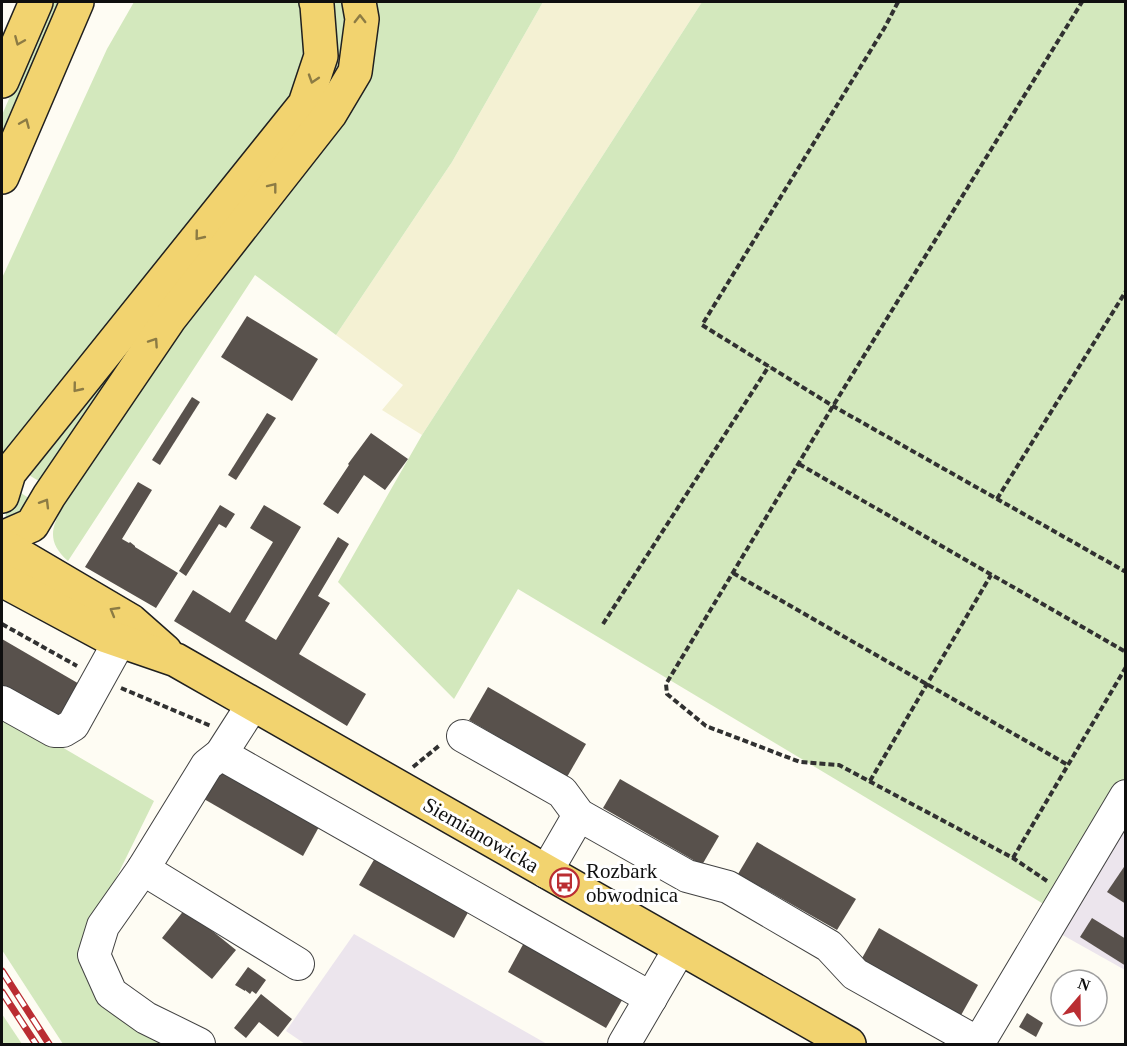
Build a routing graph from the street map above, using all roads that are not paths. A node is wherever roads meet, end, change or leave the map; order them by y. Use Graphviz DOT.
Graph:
graph roads {
  1 [pos="36,2"];
  2 [pos="316,2"];
  3 [pos="359,2"];
  4 [pos="77,5"];
  5 [pos="2,81"];
  6 [pos="2,177"];
  7 [pos="4,481"];
  8 [pos="2,538"];
  9 [pos="2,545"];
  10 [pos="2,579"];
  11 [pos="119,642"];
  12 [pos="176,660"];
  13 [pos="2,702"];
  14 [pos="253,704"];
  15 [pos="463,736"];
  16 [pos="227,745"];
  17 [pos="1125,796"];
  18 [pos="579,815"];
  19 [pos="143,869"];
  20 [pos="546,872"];
  21 [pos="680,948"];
  22 [pos="298,964"];
  23 [pos="651,998"];
  24 [pos="199,1044"];
  25 [pos="624,1044"];
  26 [pos="849,1044"];
  27 [pos="978,1044"];
  1 -- 5 [label="main road, one-way"];
  2 -- 7 [label="main road, one-way"];
  8 -- 3 [label="main road, one-way"];
  6 -- 4 [label="main road, one-way"];
  12 -- 9 [label="main road, Siemianowicka, one-way"];
  10 -- 11 [label="main road, Siemianowicka"];
  11 -- 12 [label="main road, Siemianowicka"];
  11 -- 13 [label="street"];
  12 -- 14 [label="main road, Siemianowicka"];
  14 -- 16 [label="street"];
  14 -- 20 [label="main road, Siemianowicka"];
  15 -- 18 [label="street"];
  16 -- 19 [label="street"];
  16 -- 23 [label="street"];
  17 -- 27 [label="street"];
  18 -- 20 [label="street"];
  18 -- 27 [label="street"];
  19 -- 22 [label="street"];
  19 -- 24 [label="street"];
  20 -- 21 [label="main road, Siemianowicka"];
  21 -- 23 [label="street"];
  21 -- 26 [label="main road, Siemianowicka"];
  23 -- 25 [label="street"];
}
